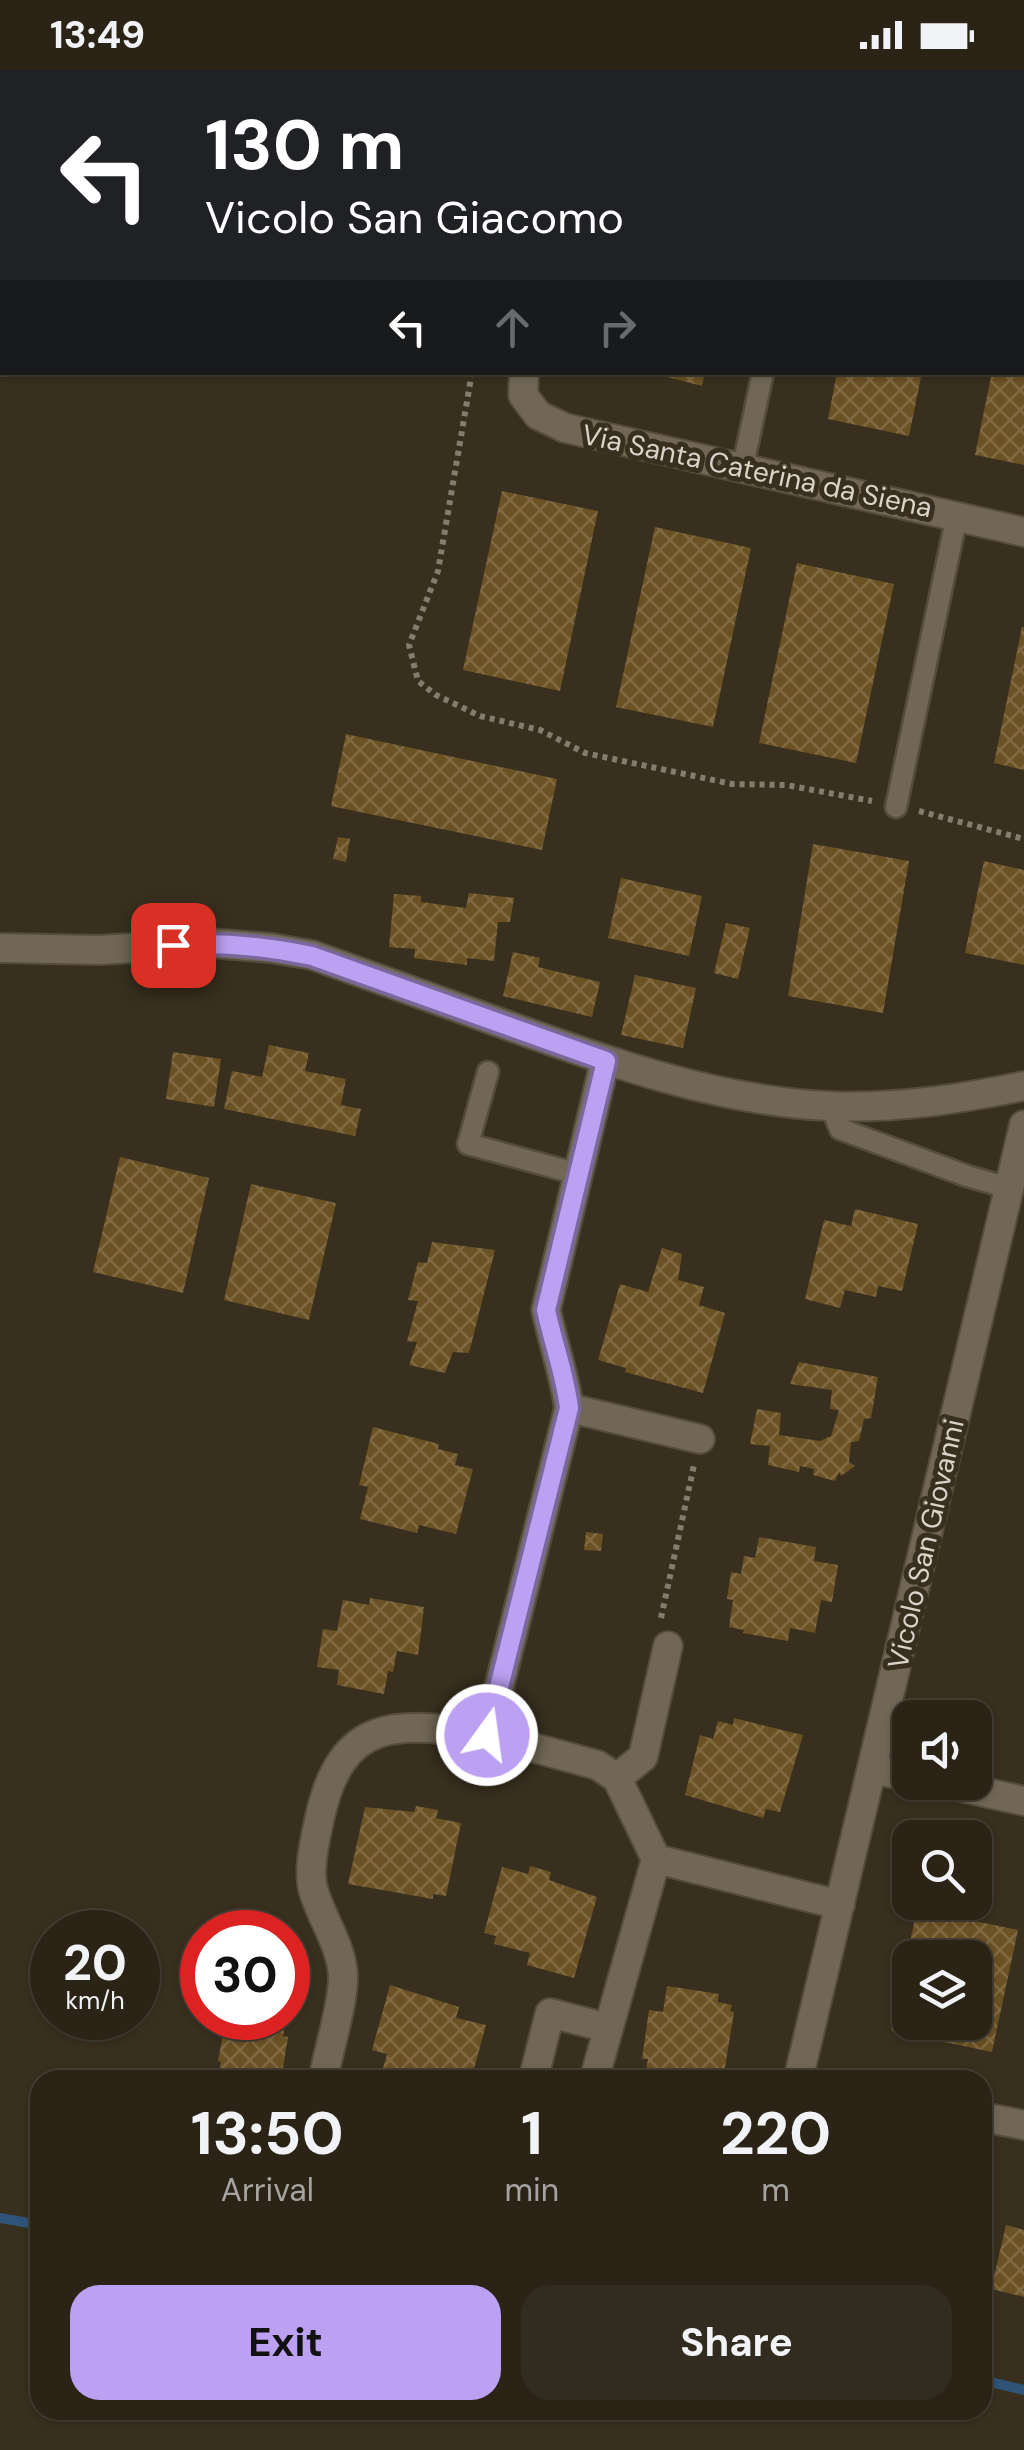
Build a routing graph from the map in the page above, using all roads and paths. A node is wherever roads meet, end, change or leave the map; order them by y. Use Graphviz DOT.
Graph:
graph roads {
  1 [pos="471,375"];
  2 [pos="524,375"];
  3 [pos="762,375"];
  4 [pos="743,466"];
  5 [pos="957,515"];
  6 [pos="1024,532"];
  7 [pos="896,807"];
  8 [pos="1024,839"];
  9 [pos="0,948"];
  10 [pos="606,1061"];
  11 [pos="488,1072"];
  12 [pos="1024,1086"];
  13 [pos="831,1106"];
  14 [pos="1024,1125"];
  15 [pos="578,1174"];
  16 [pos="1010,1188"];
  17 [pos="569,1408"];
  18 [pos="700,1439"];
  19 [pos="668,1646"];
  20 [pos="487,1735"];
  21 [pos="874,1769"];
  22 [pos="892,1773"];
  23 [pos="617,1778"];
  24 [pos="992,1794"];
  25 [pos="1024,1801"];
  26 [pos="656,1858"];
  27 [pos="840,1905"];
  28 [pos="608,2028"];
  29 [pos="324,2070"];
  30 [pos="535,2070"];
  31 [pos="597,2070"];
  32 [pos="800,2070"];
  33 [pos="992,2119"];
  34 [pos="1024,2125"];
  1 -- 7 [label="path"];
  2 -- 4 [label="street, Via Santa Caterina da Siena"];
  3 -- 4 [label="lane"];
  4 -- 5 [label="street, Via Santa Caterina da Siena"];
  5 -- 6 [label="street, Via Santa Caterina da Siena"];
  5 -- 7 [label="lane"];
  7 -- 8 [label="path"];
  9 -- 10 [label="street"];
  10 -- 13 [label="street"];
  10 -- 15 [label="street"];
  11 -- 15 [label="lane"];
  12 -- 13 [label="street"];
  13 -- 16 [label="lane"];
  14 -- 16 [label="street, Vicolo San Giovanni"];
  15 -- 17 [label="street"];
  16 -- 21 [label="street, Vicolo San Giovanni"];
  17 -- 18 [label="street"];
  17 -- 20 [label="street"];
  18 -- 19 [label="path"];
  19 -- 23 [label="street"];
  20 -- 23 [label="street"];
  20 -- 29 [label="street"];
  21 -- 22 [label="street"];
  21 -- 27 [label="street, Vicolo San Giovanni"];
  23 -- 26 [label="street"];
  24 -- 25 [label="street"];
  26 -- 27 [label="street"];
  26 -- 28 [label="street"];
  27 -- 32 [label="street, Vicolo San Giovanni"];
  28 -- 30 [label="street"];
  28 -- 31 [label="street"];
  33 -- 34 [label="street"];
}
